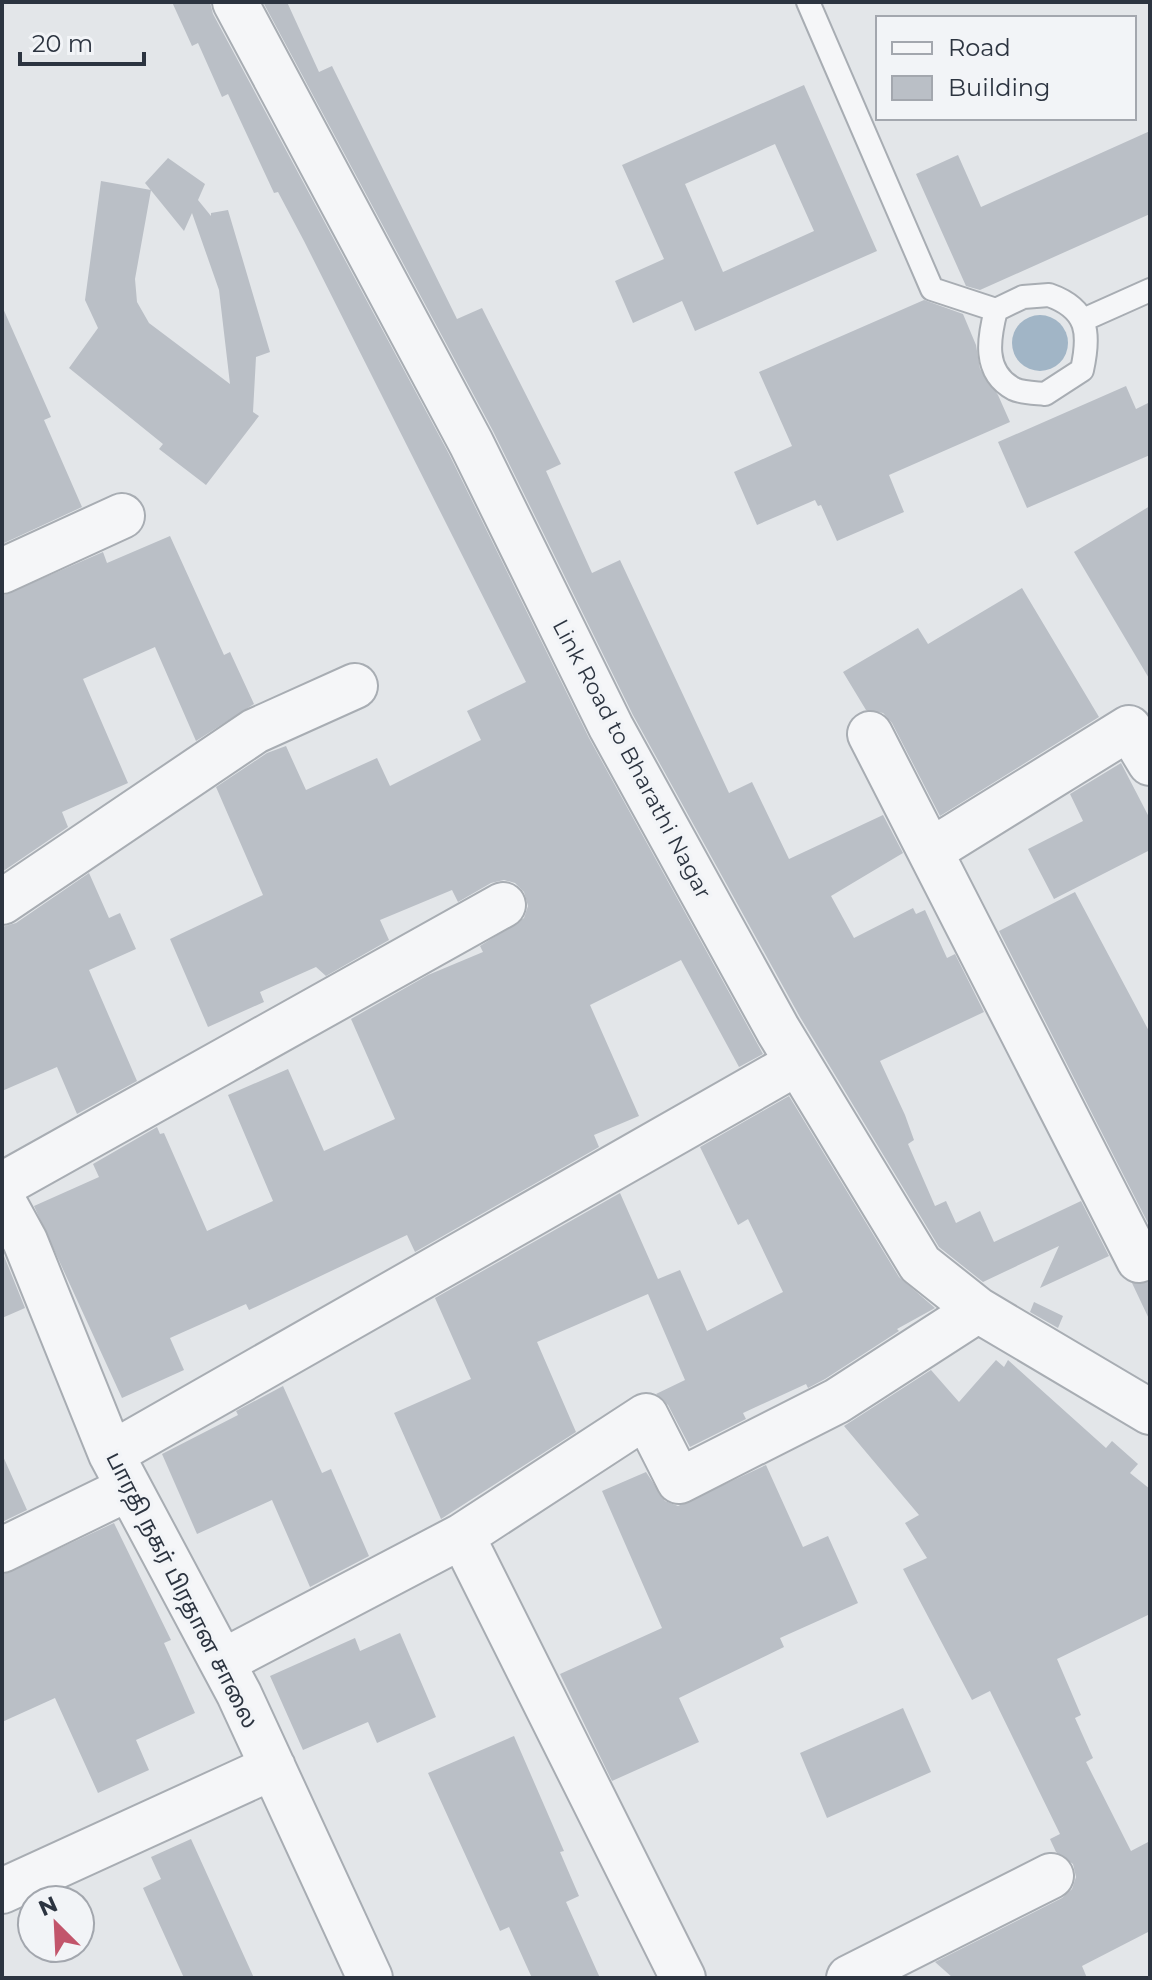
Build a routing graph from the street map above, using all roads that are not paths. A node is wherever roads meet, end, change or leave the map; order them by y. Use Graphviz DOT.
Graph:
graph roads {
  1 [pos="235,2"];
  2 [pos="808,2"];
  3 [pos="1150,290"];
  4 [pos="996,310"];
  5 [pos="1083,320"];
  6 [pos="122,516"];
  7 [pos="2,571"];
  8 [pos="355,686"];
  9 [pos="870,734"];
  10 [pos="1143,735"];
  11 [pos="932,850"];
  12 [pos="2,902"];
  13 [pos="503,905"];
  14 [pos="797,1063"];
  15 [pos="2,1185"];
  16 [pos="2,1199"];
  17 [pos="14,1246"];
  18 [pos="1150,1255"];
  19 [pos="978,1310"];
  20 [pos="1150,1412"];
  21 [pos="120,1471"];
  22 [pos="462,1536"];
  23 [pos="2,1550"];
  24 [pos="222,1662"];
  25 [pos="273,1767"];
  26 [pos="1051,1876"];
  27 [pos="2,1891"];
  28 [pos="370,1978"];
  29 [pos="683,1978"];
  30 [pos="849,1978"];
  1 -- 14 [label="street, Link Road to Bharathi Nagar"];
  2 -- 4 [label="lane"];
  3 -- 5 [label="lane"];
  4 -- 5 [label="lane"];
  4 -- 5 [label="lane"];
  6 -- 7 [label="street"];
  8 -- 12 [label="street"];
  9 -- 11 [label="street"];
  10 -- 11 [label="street"];
  11 -- 18 [label="street"];
  13 -- 15 [label="street"];
  14 -- 19 [label="street, Link Road to Bharathi Nagar"];
  14 -- 21 [label="street"];
  16 -- 17 [label="street, பாரதி நகர் பிரதான சாலை"];
  17 -- 21 [label="street, பாரதி நகர் பிரதான சாலை"];
  19 -- 20 [label="street, Link Road to Bharathi Nagar"];
  19 -- 22 [label="street"];
  21 -- 23 [label="street"];
  21 -- 24 [label="street, பாரதி நகர் பிரதான சாலை"];
  22 -- 24 [label="street"];
  22 -- 29 [label="street"];
  24 -- 25 [label="street, பாரதி நகர் பிரதான சாலை"];
  25 -- 27 [label="street"];
  25 -- 28 [label="street, பாரதி நகர் பிரதான சாலை"];
  26 -- 30 [label="street"];
}
